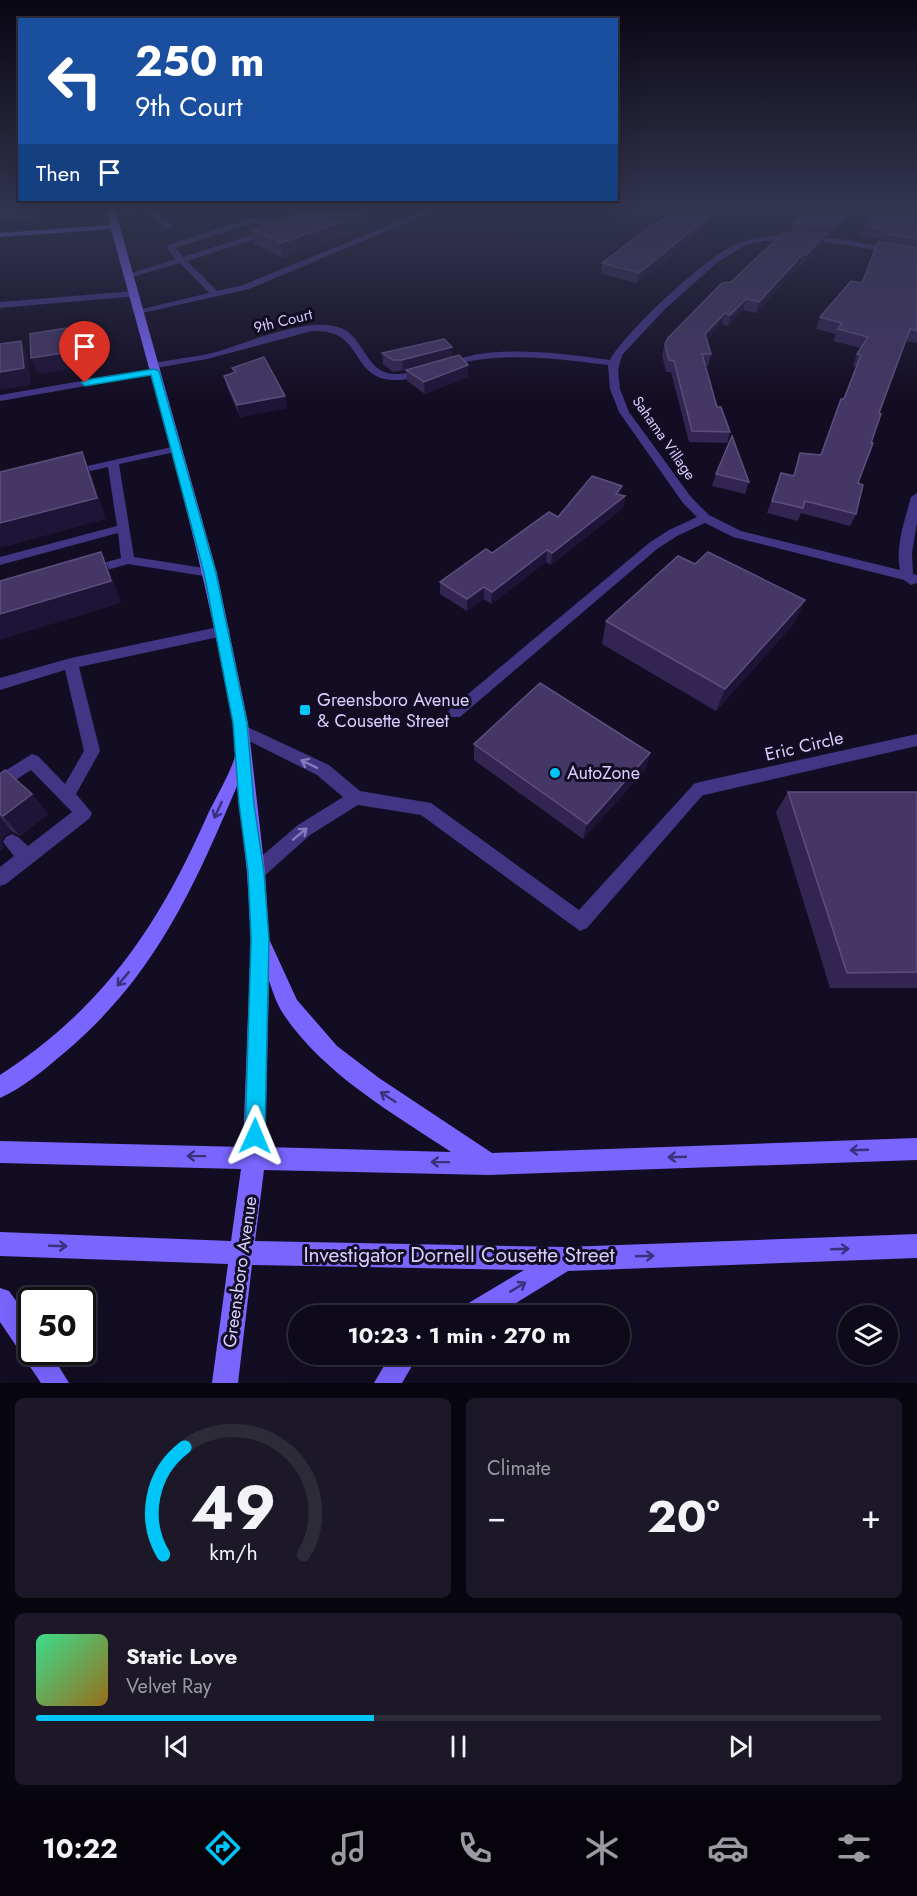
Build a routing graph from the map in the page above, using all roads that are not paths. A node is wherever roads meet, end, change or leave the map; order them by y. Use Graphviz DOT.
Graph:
graph roads {
  1 [pos="127,271"];
  2 [pos="150,271"];
  3 [pos="193,271"];
  4 [pos="286,271"];
  5 [pos="704,271"];
  6 [pos="129,277"];
  7 [pos="134,294"];
  8 [pos="215,294"];
  9 [pos="0,305"];
  10 [pos="138,311"];
  11 [pos="613,363"];
  12 [pos="154,368"];
  13 [pos="0,398"];
  14 [pos="176,449"];
  15 [pos="113,462"];
  16 [pos="56,476"];
  17 [pos="917,497"];
  18 [pos="705,518"];
  19 [pos="123,528"];
  20 [pos="128,560"];
  21 [pos="0,561"];
  22 [pos="210,573"];
  23 [pos="75,576"];
  24 [pos="912,577"];
  25 [pos="917,587"];
  26 [pos="223,631"];
  27 [pos="71,663"];
  28 [pos="0,684"];
  29 [pos="455,713"];
  30 [pos="241,730"];
  31 [pos="917,740"];
  32 [pos="243,757"];
  33 [pos="0,783"];
  34 [pos="67,796"];
  35 [pos="356,798"];
  36 [pos="12,842"];
  37 [pos="27,857"];
  38 [pos="256,872"];
  39 [pos="0,878"];
  40 [pos="260,939"];
  41 [pos="0,1087"];
  42 [pos="917,1149"];
  43 [pos="0,1152"];
  44 [pos="254,1158"];
  45 [pos="489,1164"];
  46 [pos="0,1244"];
  47 [pos="917,1246"];
  48 [pos="243,1253"];
  49 [pos="565,1259"];
  50 [pos="0,1300"];
  51 [pos="489,1305"];
  52 [pos="18,1326"];
  53 [pos="44,1365"];
  54 [pos="399,1365"];
  55 [pos="56,1383"];
  56 [pos="225,1383"];
  57 [pos="387,1383"];
  1 -- 6 [label="main road, Greensboro Avenue"];
  2 -- 6 [label="street"];
  3 -- 8 [label="street"];
  4 -- 8 [label="street"];
  5 -- 11 [label="street"];
  6 -- 7 [label="main road, Greensboro Avenue"];
  7 -- 9 [label="street"];
  7 -- 10 [label="main road, Greensboro Avenue"];
  8 -- 10 [label="street"];
  10 -- 12 [label="main road, Greensboro Avenue"];
  11 -- 12 [label="street, 9th Court"];
  11 -- 18 [label="street, Sahama Village"];
  12 -- 13 [label="street, 9th Court"];
  12 -- 14 [label="main road, Greensboro Avenue"];
  14 -- 15 [label="street"];
  14 -- 22 [label="main road, Greensboro Avenue"];
  15 -- 16 [label="street"];
  15 -- 19 [label="street"];
  17 -- 24 [label="street"];
  18 -- 24 [label="street, Sahama Village"];
  18 -- 29 [label="street"];
  19 -- 20 [label="street"];
  19 -- 21 [label="street"];
  20 -- 22 [label="street"];
  20 -- 23 [label="street"];
  22 -- 26 [label="main road, Greensboro Avenue"];
  24 -- 25 [label="street"];
  26 -- 27 [label="street"];
  26 -- 30 [label="main road, Greensboro Avenue"];
  27 -- 28 [label="street"];
  27 -- 34 [label="street"];
  30 -- 32 [label="main road, Greensboro Avenue"];
  35 -- 30 [label="street, one-way"];
  31 -- 35 [label="street, Eric Circle"];
  32 -- 38 [label="main road, Greensboro Avenue"];
  32 -- 41 [label="main road, one-way"];
  33 -- 34 [label="street"];
  34 -- 37 [label="street"];
  38 -- 35 [label="street, one-way"];
  36 -- 37 [label="street"];
  37 -- 39 [label="street"];
  38 -- 40 [label="main road, Greensboro Avenue"];
  40 -- 44 [label="main road, Greensboro Avenue"];
  45 -- 40 [label="main road, one-way"];
  42 -- 45 [label="main road, one-way"];
  44 -- 43 [label="main road, one-way"];
  45 -- 44 [label="main road, one-way"];
  44 -- 48 [label="main road, Greensboro Avenue"];
  46 -- 48 [label="main road, Investigator Dornell Cousette Street, one-way"];
  49 -- 47 [label="main road, Investigator Dornell Cousette Street, one-way"];
  48 -- 49 [label="main road, Investigator Dornell Cousette Street"];
  48 -- 56 [label="main road, Greensboro Avenue"];
  51 -- 49 [label="main road, one-way"];
  50 -- 52 [label="main road"];
  53 -- 55 [label="main road"];
  54 -- 57 [label="main road"];
}
